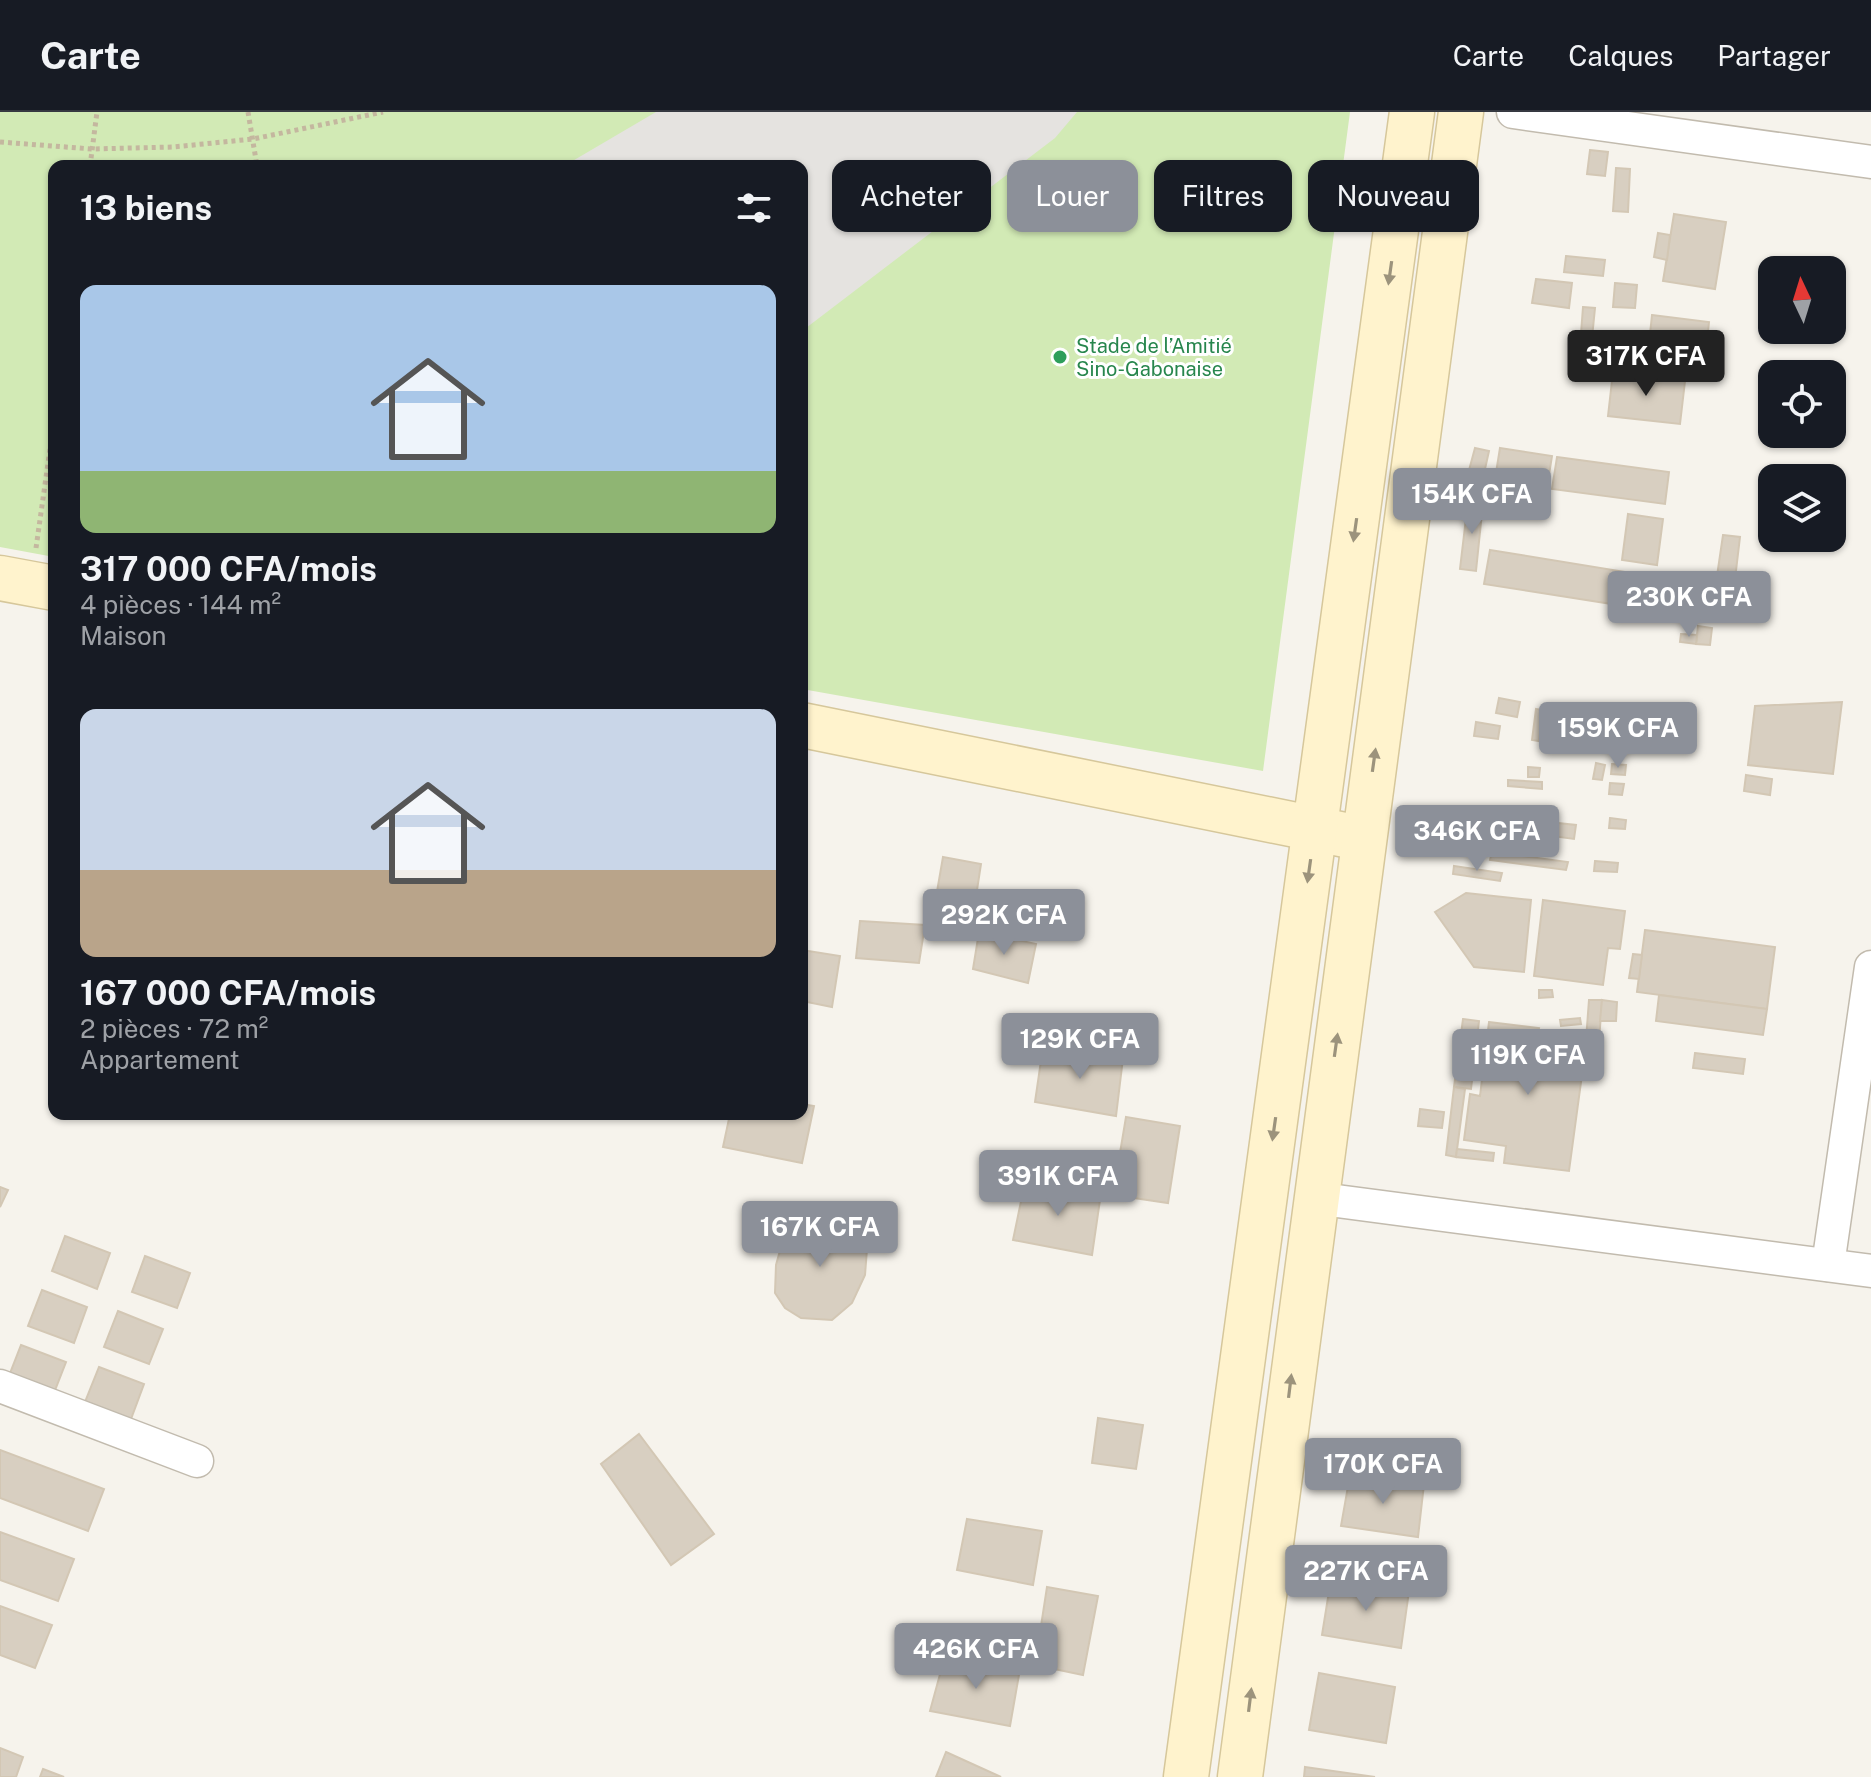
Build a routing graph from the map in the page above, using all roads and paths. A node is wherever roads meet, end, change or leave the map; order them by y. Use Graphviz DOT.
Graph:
graph roads {
  1 [pos="97,112"];
  2 [pos="248,112"];
  3 [pos="383,112"];
  4 [pos="1412,112"];
  5 [pos="1461,112"];
  6 [pos="1513,112"];
  7 [pos="253,139"];
  8 [pos="0,142"];
  9 [pos="92,149"];
  10 [pos="91,160"];
  11 [pos="256,160"];
  12 [pos="1871,162"];
  13 [pos="48,459"];
  14 [pos="28,584"];
  15 [pos="808,726"];
  16 [pos="1315,829"];
  17 [pos="1363,839"];
  18 [pos="1871,967"];
  19 [pos="1314,1198"];
  20 [pos="1828,1265"];
  21 [pos="1871,1271"];
  22 [pos="0,1386"];
  23 [pos="197,1461"];
  24 [pos="1186,1777"];
  25 [pos="1240,1777"];
  1 -- 9 [label="path"];
  2 -- 7 [label="path"];
  3 -- 7 [label="path"];
  4 -- 16 [label="street, one-way"];
  17 -- 5 [label="street, one-way"];
  6 -- 12 [label="street"];
  7 -- 9 [label="path"];
  7 -- 11 [label="path"];
  8 -- 9 [label="path"];
  9 -- 10 [label="path"];
  13 -- 14 [label="path"];
  15 -- 16 [label="street"];
  16 -- 17 [label="street"];
  16 -- 24 [label="street, one-way"];
  19 -- 17 [label="street, one-way"];
  18 -- 20 [label="street"];
  19 -- 20 [label="street"];
  25 -- 19 [label="street, one-way"];
  20 -- 21 [label="street"];
  22 -- 23 [label="street"];
}
